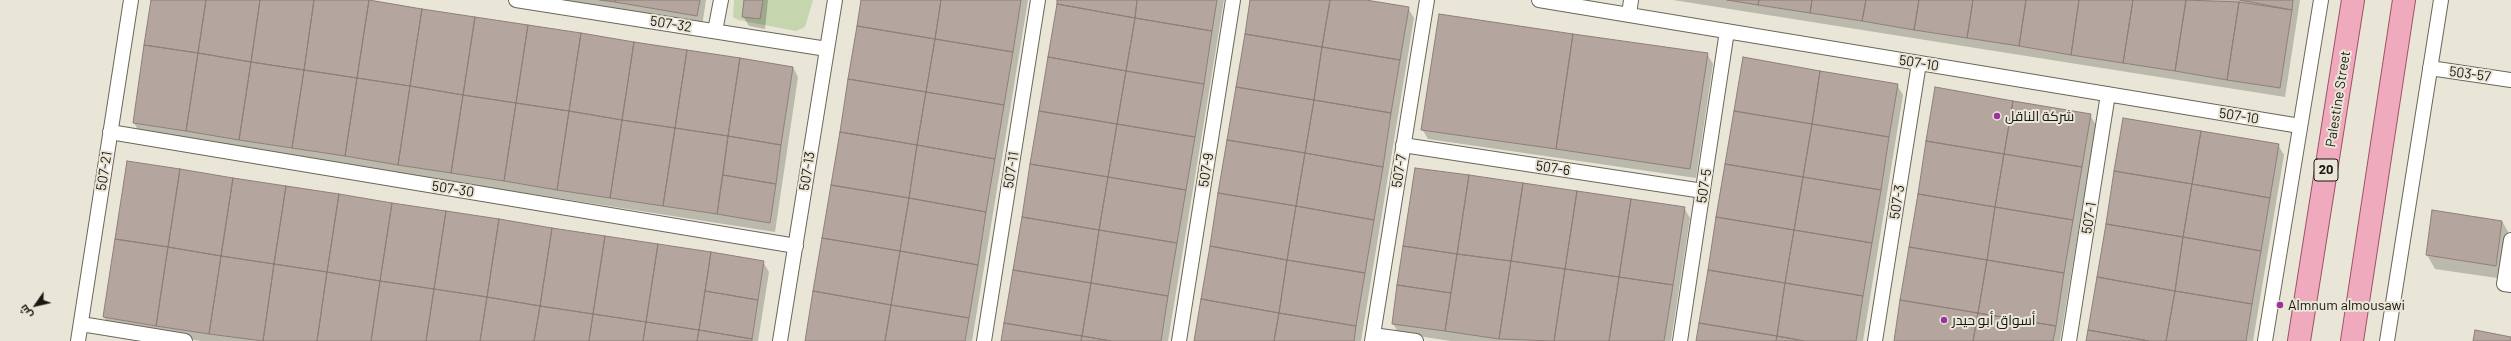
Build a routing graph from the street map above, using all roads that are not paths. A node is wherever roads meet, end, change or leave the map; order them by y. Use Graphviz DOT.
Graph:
graph roads {
  1 [pos="131,0"];
  2 [pos="522,0"];
  3 [pos="721,0"];
  4 [pos="834,0"];
  5 [pos="1038,0"];
  6 [pos="1233,0"];
  7 [pos="1427,0"];
  8 [pos="1539,0"];
  9 [pos="1631,0"];
  10 [pos="2321,0"];
  11 [pos="2353,0"];
  12 [pos="2404,0"];
  13 [pos="2441,0"];
  14 [pos="1629,15"];
  15 [pos="715,31"];
  16 [pos="1728,31"];
  17 [pos="827,49"];
  18 [pos="1919,63"];
  19 [pos="2430,68"];
  20 [pos="2511,80"];
  21 [pos="2108,94"];
  22 [pos="2300,126"];
  23 [pos="110,132"];
  24 [pos="1403,145"];
  25 [pos="1703,191"];
  26 [pos="2511,240"];
  27 [pos="796,246"];
  28 [pos="2511,285"];
  29 [pos="81,324"];
  30 [pos="1372,338"];
  31 [pos="78,341"];
  32 [pos="185,341"];
  33 [pos="780,341"];
  34 [pos="984,341"];
  35 [pos="1179,341"];
  36 [pos="1416,341"];
  37 [pos="1680,341"];
  38 [pos="1875,341"];
  39 [pos="2069,341"];
  40 [pos="2266,341"];
  41 [pos="2299,341"];
  42 [pos="2352,341"];
  43 [pos="2387,341"];
  1 -- 23 [label="street, 507-21"];
  2 -- 15 [label="street, 507-32"];
  3 -- 15 [label="street"];
  4 -- 17 [label="street, 507-13"];
  5 -- 34 [label="street, 507-11"];
  6 -- 35 [label="street, 507-9"];
  7 -- 24 [label="street, 507-7"];
  8 -- 14 [label="street, 507-10"];
  9 -- 14 [label="street"];
  10 -- 22 [label="street"];
  11 -- 41 [label="main road, Palestine Street / 20"];
  12 -- 42 [label="main road"];
  13 -- 19 [label="street"];
  14 -- 16 [label="street, 507-10"];
  15 -- 17 [label="street, 507-32"];
  16 -- 18 [label="street, 507-10"];
  16 -- 25 [label="street, 507-5"];
  17 -- 27 [label="street, 507-13"];
  18 -- 21 [label="street, 507-10"];
  18 -- 38 [label="street, 507-3"];
  19 -- 20 [label="street, 503-57"];
  19 -- 43 [label="street"];
  21 -- 22 [label="street, 507-10"];
  21 -- 39 [label="street, 507-1"];
  22 -- 40 [label="street"];
  23 -- 27 [label="street, 507-30"];
  23 -- 29 [label="street, 507-21"];
  24 -- 25 [label="street, 507-6"];
  24 -- 30 [label="street, 507-7"];
  25 -- 37 [label="street, 507-5"];
  26 -- 28 [label="street"];
  27 -- 33 [label="street, 507-13"];
  29 -- 31 [label="street, 507-21"];
  29 -- 32 [label="street"];
  30 -- 36 [label="street"];
}
